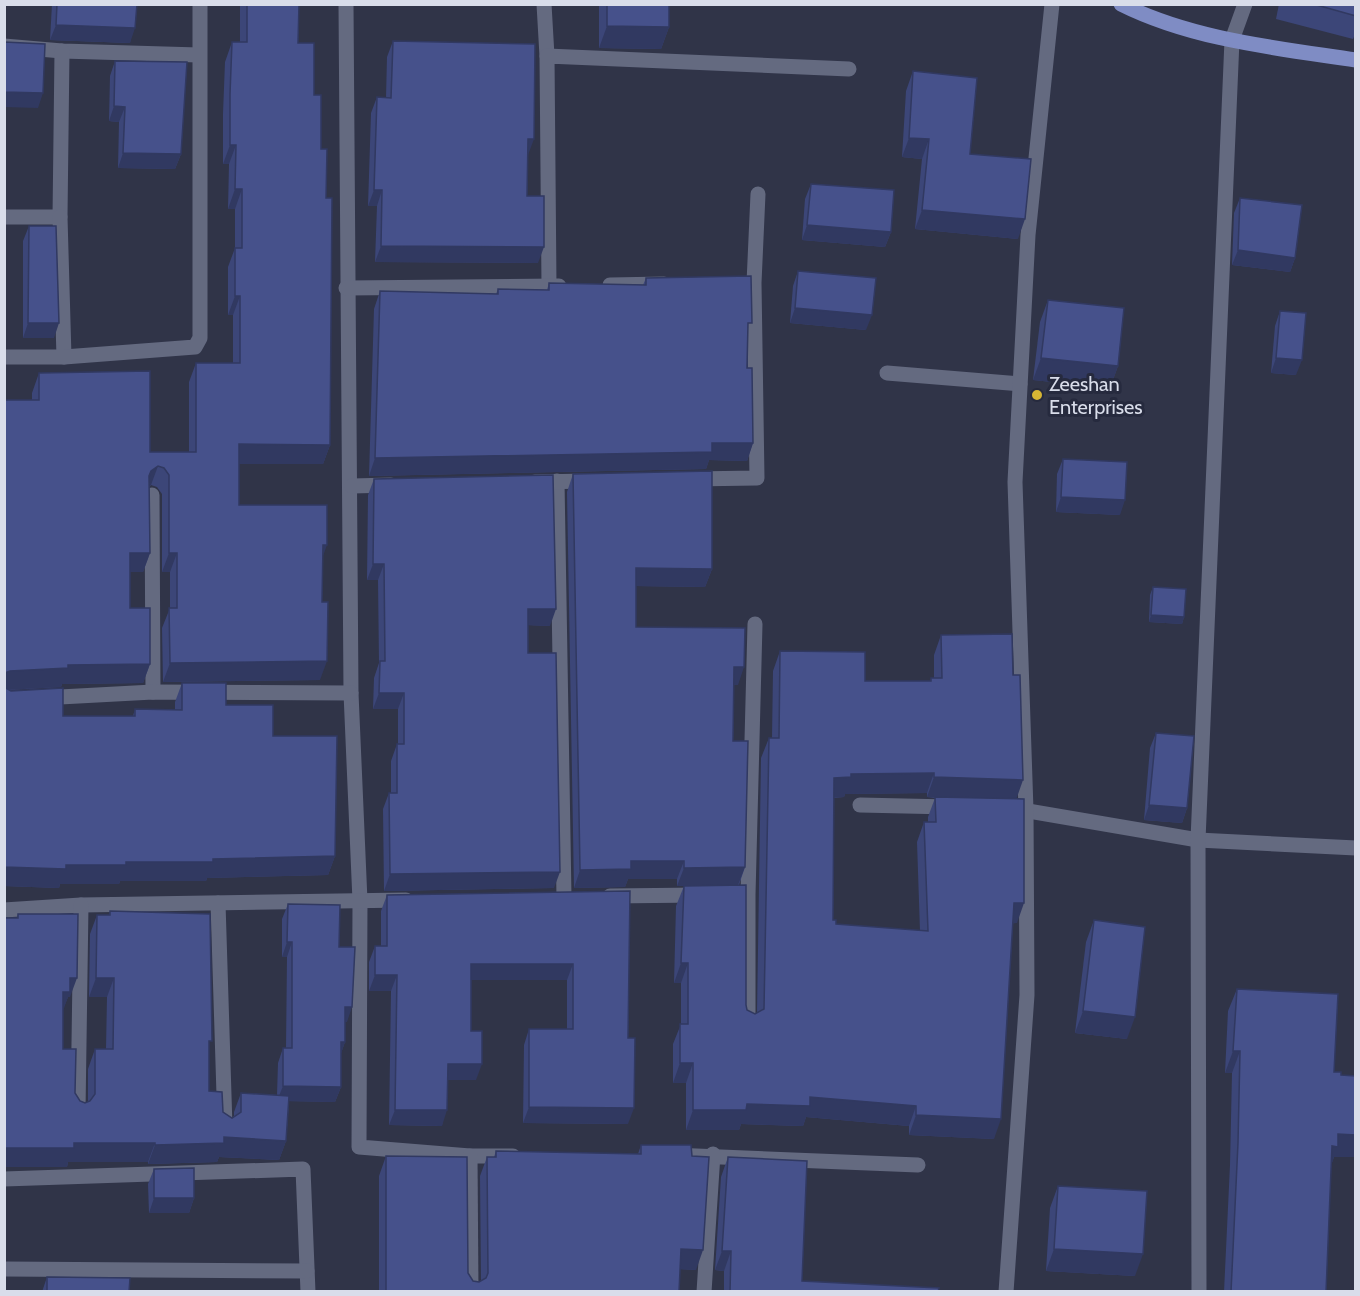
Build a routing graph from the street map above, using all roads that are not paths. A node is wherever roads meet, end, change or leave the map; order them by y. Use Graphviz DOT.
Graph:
graph roads {
  1 [pos="200,4"];
  2 [pos="346,4"];
  3 [pos="544,4"];
  4 [pos="1052,4"];
  5 [pos="1121,4"];
  6 [pos="1245,4"];
  7 [pos="1143,10"];
  8 [pos="1232,40"];
  9 [pos="4,46"];
  10 [pos="62,51"];
  11 [pos="199,55"];
  12 [pos="547,56"];
  13 [pos="1356,60"];
  14 [pos="849,69"];
  15 [pos="758,194"];
  16 [pos="4,217"];
  17 [pos="60,217"];
  18 [pos="674,284"];
  19 [pos="595,285"];
  20 [pos="549,286"];
  21 [pos="572,286"];
  22 [pos="346,288"];
  23 [pos="4,357"];
  24 [pos="64,357"];
  25 [pos="887,373"];
  26 [pos="1020,384"];
  27 [pos="675,480"];
  28 [pos="557,481"];
  29 [pos="604,481"];
  30 [pos="523,482"];
  31 [pos="409,484"];
  32 [pos="352,486"];
  33 [pos="152,495"];
  34 [pos="755,624"];
  35 [pos="153,692"];
  36 [pos="351,693"];
  37 [pos="4,700"];
  38 [pos="860,805"];
  39 [pos="967,808"];
  40 [pos="1002,809"];
  41 [pos="1026,810"];
  42 [pos="1198,840"];
  43 [pos="1356,848"];
  44 [pos="713,895"];
  45 [pos="598,896"];
  46 [pos="564,897"];
  47 [pos="416,900"];
  48 [pos="360,901"];
  49 [pos="218,903"];
  50 [pos="81,905"];
  51 [pos="4,910"];
  52 [pos="748,1025"];
  53 [pos="78,1112"];
  54 [pos="225,1127"];
  55 [pos="713,1154"];
  56 [pos="655,1155"];
  57 [pos="470,1156"];
  58 [pos="528,1156"];
  59 [pos="918,1165"];
  60 [pos="4,1179"];
  61 [pos="4,1269"];
  62 [pos="307,1271"];
  63 [pos="308,1292"];
  64 [pos="471,1292"];
  65 [pos="704,1292"];
  66 [pos="1006,1292"];
  67 [pos="1199,1292"];
  1 -- 11 [label="street"];
  2 -- 22 [label="street"];
  3 -- 12 [label="street"];
  4 -- 26 [label="street"];
  5 -- 7 [label="main road"];
  6 -- 8 [label="street"];
  7 -- 8 [label="main road"];
  8 -- 13 [label="main road"];
  8 -- 42 [label="street"];
  9 -- 10 [label="street"];
  10 -- 11 [label="street"];
  10 -- 17 [label="street"];
  11 -- 24 [label="street"];
  12 -- 14 [label="street"];
  12 -- 20 [label="street"];
  15 -- 27 [label="street"];
  16 -- 17 [label="street"];
  17 -- 24 [label="street"];
  18 -- 19 [label="street"];
  20 -- 21 [label="street"];
  20 -- 22 [label="street"];
  22 -- 32 [label="street"];
  23 -- 24 [label="street"];
  25 -- 26 [label="street"];
  26 -- 41 [label="street"];
  28 -- 29 [label="street"];
  28 -- 30 [label="street"];
  28 -- 46 [label="street"];
  31 -- 32 [label="street"];
  32 -- 36 [label="street"];
  33 -- 35 [label="street"];
  34 -- 52 [label="street"];
  35 -- 36 [label="street"];
  35 -- 37 [label="street"];
  36 -- 48 [label="street"];
  38 -- 39 [label="street"];
  40 -- 41 [label="street"];
  41 -- 42 [label="street"];
  41 -- 66 [label="street"];
  42 -- 43 [label="street"];
  42 -- 67 [label="street"];
  44 -- 45 [label="street"];
  47 -- 48 [label="street"];
  48 -- 49 [label="street"];
  48 -- 57 [label="street"];
  49 -- 50 [label="street"];
  49 -- 54 [label="street"];
  50 -- 51 [label="street"];
  50 -- 53 [label="street"];
  55 -- 56 [label="street"];
  55 -- 59 [label="street"];
  55 -- 65 [label="street"];
  57 -- 58 [label="street"];
  57 -- 64 [label="street"];
  60 -- 62 [label="street"];
  61 -- 62 [label="street"];
  62 -- 63 [label="street"];
}
